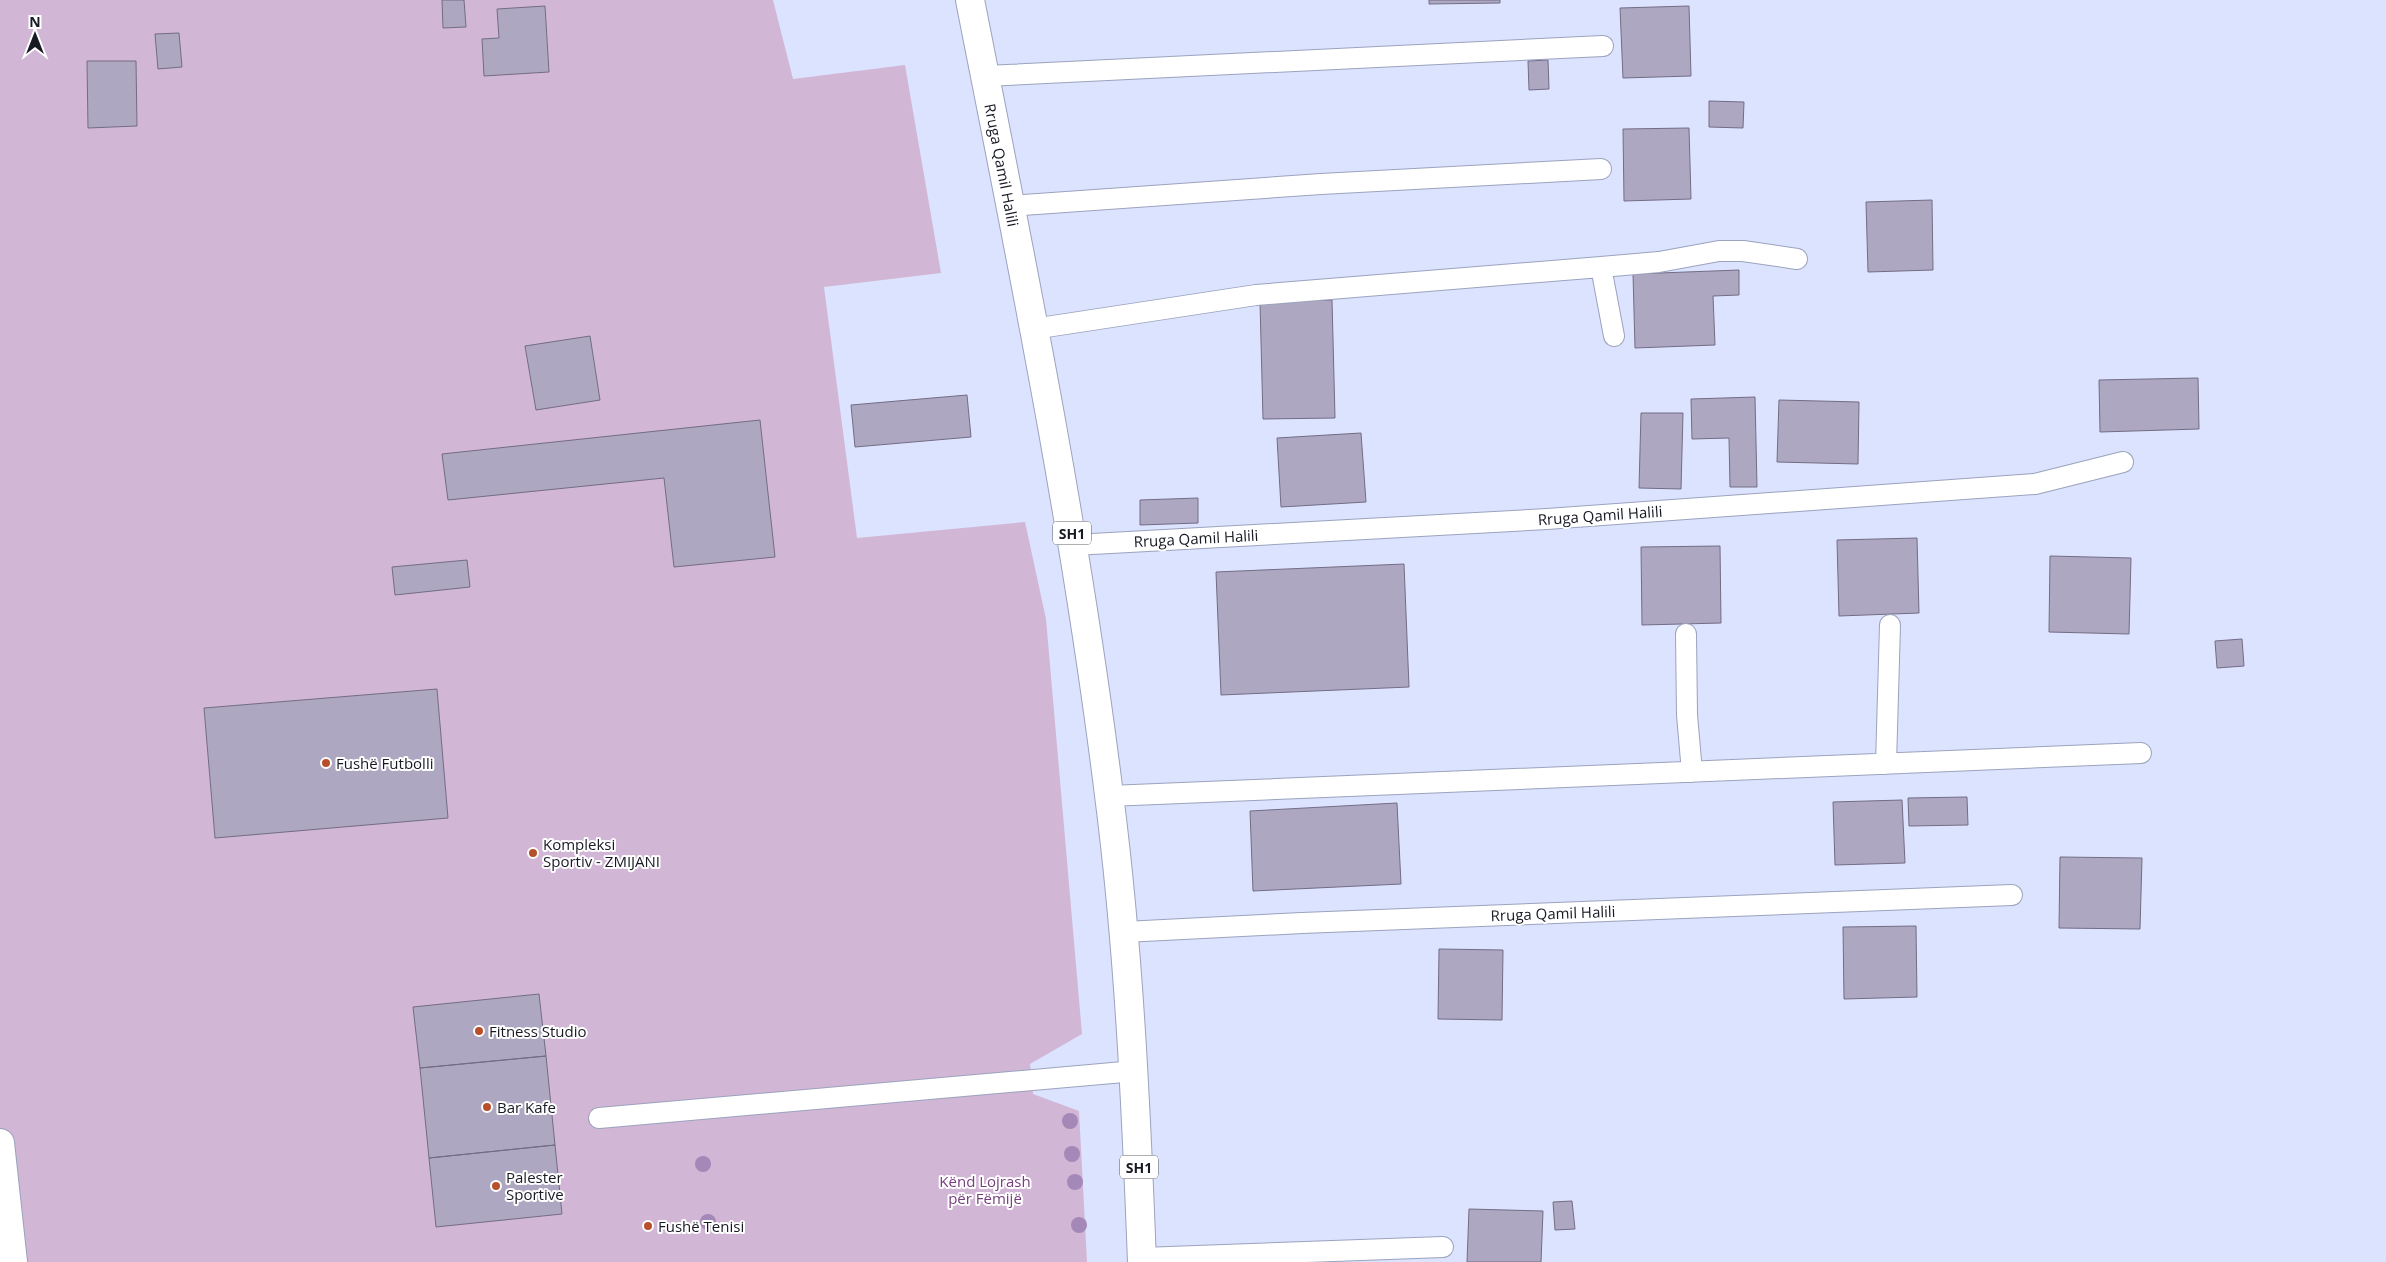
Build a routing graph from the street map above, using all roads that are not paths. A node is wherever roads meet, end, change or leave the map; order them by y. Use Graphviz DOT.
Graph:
graph roads {
  1 [pos="970,0"];
  2 [pos="1603,46"];
  3 [pos="985,76"];
  4 [pos="1601,169"];
  5 [pos="1010,206"];
  6 [pos="1796,259"];
  7 [pos="1601,267"];
  8 [pos="1033,329"];
  9 [pos="1614,336"];
  10 [pos="2123,462"];
  11 [pos="1074,545"];
  12 [pos="1890,625"];
  13 [pos="1686,634"];
  14 [pos="2141,753"];
  15 [pos="1886,764"];
  16 [pos="1692,772"];
  17 [pos="1109,796"];
  18 [pos="2012,895"];
  19 [pos="1124,932"];
  20 [pos="1134,1071"];
  21 [pos="599,1118"];
  22 [pos="0,1143"];
  23 [pos="1443,1247"];
  24 [pos="1142,1260"];
  25 [pos="13,1262"];
  1 -- 3 [label="main road, Rruga Qamil Halili / SH1"];
  2 -- 3 [label="lane"];
  3 -- 5 [label="main road, Rruga Qamil Halili / SH1"];
  4 -- 5 [label="lane"];
  5 -- 8 [label="main road, Rruga Qamil Halili / SH1"];
  6 -- 7 [label="lane"];
  7 -- 8 [label="lane"];
  7 -- 9 [label="lane"];
  8 -- 11 [label="main road, Rruga Qamil Halili / SH1"];
  10 -- 11 [label="lane, Rruga Qamil Halili"];
  11 -- 17 [label="main road, Rruga Qamil Halili / SH1"];
  12 -- 15 [label="lane"];
  13 -- 16 [label="lane"];
  14 -- 15 [label="lane"];
  15 -- 16 [label="lane"];
  16 -- 17 [label="lane"];
  17 -- 19 [label="main road, Rruga Qamil Halili / SH1"];
  18 -- 19 [label="lane, Rruga Qamil Halili"];
  19 -- 20 [label="main road, Rruga Qamil Halili / SH1"];
  20 -- 21 [label="lane"];
  20 -- 24 [label="main road, SH1"];
  22 -- 25 [label="main road"];
  23 -- 24 [label="lane"];
}
